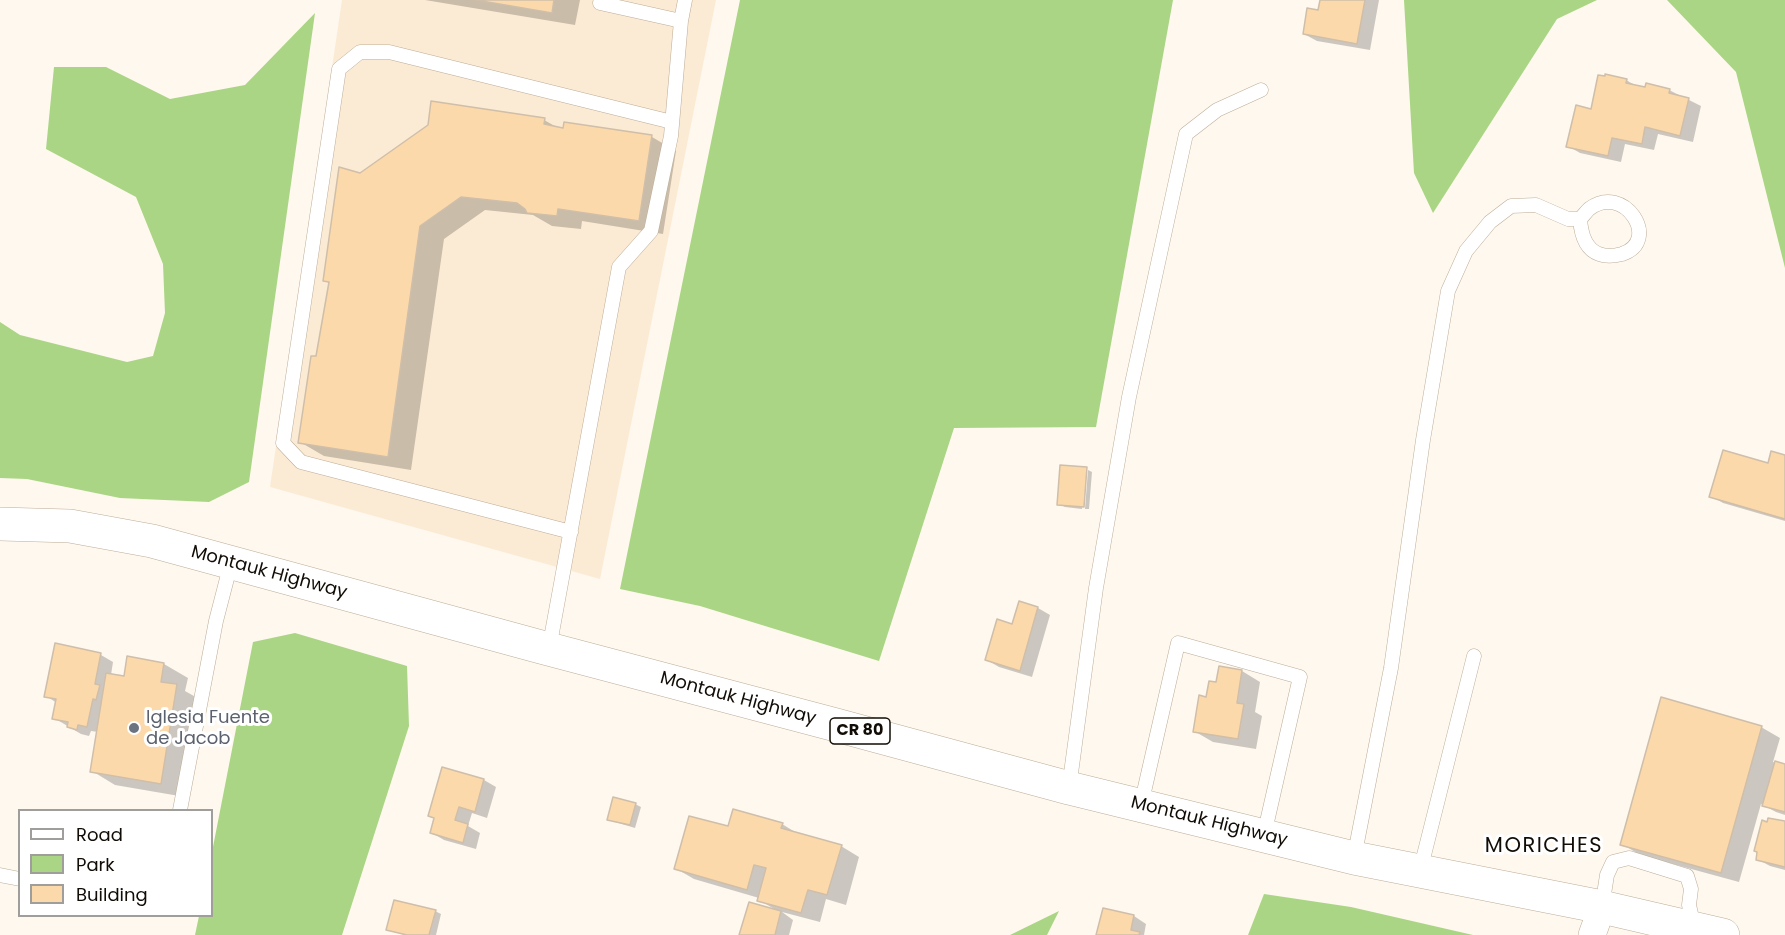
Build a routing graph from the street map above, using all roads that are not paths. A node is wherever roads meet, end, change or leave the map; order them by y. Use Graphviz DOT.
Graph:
graph roads {
  1 [pos="601,0"];
  2 [pos="685,0"];
  3 [pos="681,21"];
  4 [pos="1261,90"];
  5 [pos="672,122"];
  6 [pos="1580,219"];
  7 [pos="0,524"];
  8 [pos="571,532"];
  9 [pos="231,563"];
  10 [pos="549,649"];
  11 [pos="1474,656"];
  12 [pos="1069,788"];
  13 [pos="1141,805"];
  14 [pos="180,809"];
  15 [pos="1264,835"];
  16 [pos="1354,858"];
  17 [pos="1420,871"];
  18 [pos="0,875"];
  19 [pos="18,879"];
  20 [pos="1597,921"];
  21 [pos="1708,931"];
  1 -- 3 [label="lane"];
  2 -- 3 [label="lane"];
  3 -- 5 [label="lane"];
  4 -- 12 [label="lane"];
  5 -- 8 [label="lane"];
  5 -- 8 [label="lane"];
  6 -- 6 [label="lane"];
  6 -- 16 [label="lane"];
  7 -- 9 [label="main road, Montauk Highway / CR 80"];
  8 -- 10 [label="lane"];
  9 -- 10 [label="main road, Montauk Highway / CR 80"];
  9 -- 14 [label="lane"];
  10 -- 12 [label="main road, Montauk Highway / CR 80"];
  11 -- 17 [label="lane"];
  12 -- 13 [label="main road, Montauk Highway / CR 80"];
  13 -- 15 [label="main road, Montauk Highway / CR 80"];
  13 -- 15 [label="lane"];
  15 -- 16 [label="main road, Montauk Highway / CR 80"];
  16 -- 17 [label="main road, Montauk Highway / CR 80"];
  17 -- 20 [label="main road, Montauk Highway / CR 80"];
  18 -- 19 [label="lane"];
  20 -- 21 [label="main road, Montauk Highway / CR 80"];
  20 -- 21 [label="lane"];
}
